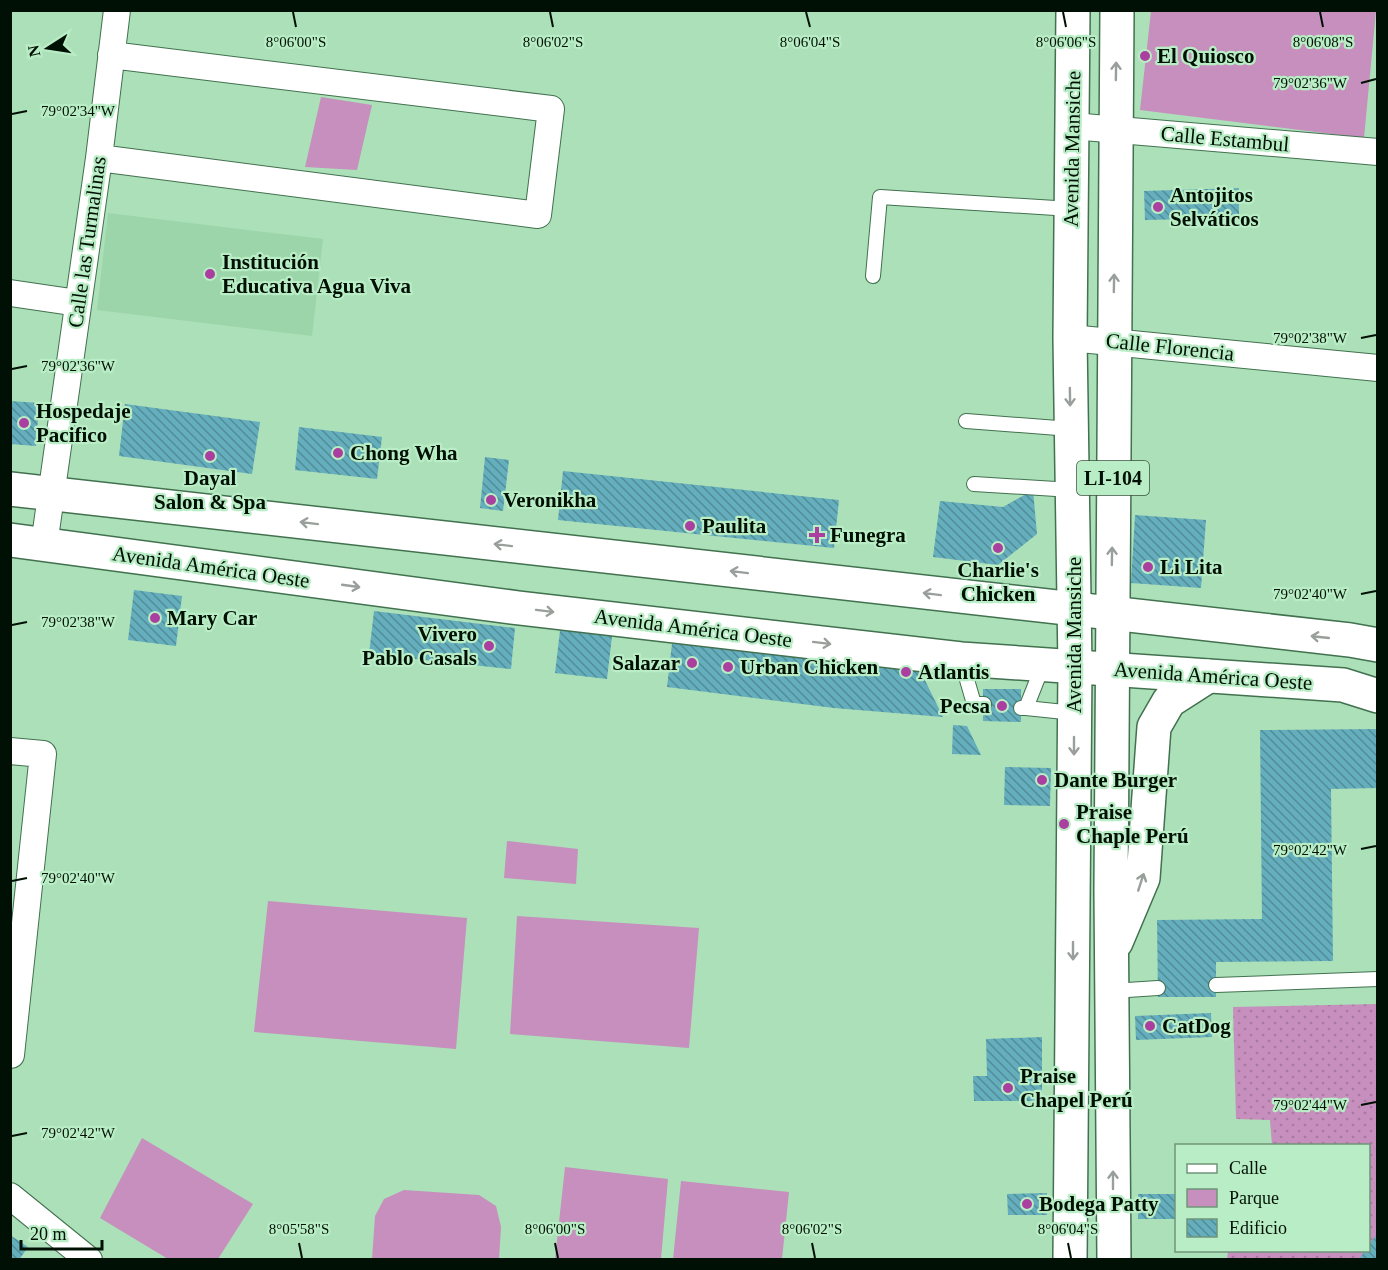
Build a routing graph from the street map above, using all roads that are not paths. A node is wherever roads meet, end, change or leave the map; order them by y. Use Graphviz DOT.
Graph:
graph roads {
  1 [pos="117,10"];
  2 [pos="1073,10"];
  3 [pos="1117,10"];
  4 [pos="111,55"];
  5 [pos="1072,126"];
  6 [pos="1116,129"];
  7 [pos="1377,152"];
  8 [pos="99,158"];
  9 [pos="1071,208"];
  10 [pos="873,276"];
  11 [pos="10,293"];
  12 [pos="78,303"];
  13 [pos="1070,338"];
  14 [pos="1114,342"];
  15 [pos="1377,368"];
  16 [pos="966,421"];
  17 [pos="1071,429"];
  18 [pos="974,484"];
  19 [pos="10,489"];
  20 [pos="1072,490"];
  21 [pos="51,493"];
  22 [pos="10,540"];
  23 [pos="44,545"];
  24 [pos="1074,610"];
  25 [pos="1111,615"];
  26 [pos="1377,645"];
  27 [pos="961,659"];
  28 [pos="1059,665"];
  29 [pos="1112,669"];
  30 [pos="1208,676"];
  31 [pos="1377,696"];
  32 [pos="984,704"];
  33 [pos="1074,713"];
  34 [pos="10,751"];
  35 [pos="1111,891"];
  36 [pos="1073,892"];
  37 [pos="1111,955"];
  38 [pos="1377,979"];
  39 [pos="1216,985"];
  40 [pos="1158,988"];
  41 [pos="1112,1006"];
  42 [pos="1072,1020"];
  43 [pos="11,1055"];
  44 [pos="1071,1142"];
  45 [pos="1113,1143"];
  46 [pos="10,1196"];
  47 [pos="89,1260"];
  48 [pos="1070,1260"];
  49 [pos="1114,1260"];
  1 -- 4 [label="street, Calle las Turmalinas"];
  2 -- 5 [label="main road, Avenida Mansiche / LI-104"];
  6 -- 3 [label="main road, Avenida Mansiche / LI-104, one-way"];
  4 -- 8 [label="street, Calle las Turmalinas"];
  4 -- 8 [label="street"];
  5 -- 6 [label="street, Calle Estambul"];
  5 -- 9 [label="main road, Avenida Mansiche / LI-104"];
  6 -- 7 [label="street, Calle Estambul"];
  14 -- 6 [label="main road, Avenida Mansiche / LI-104, one-way"];
  8 -- 12 [label="street, Calle las Turmalinas"];
  9 -- 10 [label="lane"];
  9 -- 13 [label="main road, Avenida Mansiche / LI-104"];
  11 -- 12 [label="street"];
  12 -- 21 [label="street, Calle las Turmalinas"];
  13 -- 14 [label="street, Calle Florencia"];
  13 -- 17 [label="main road, Avenida Mansiche / LI-104, one-way"];
  14 -- 15 [label="street, Calle Florencia"];
  25 -- 14 [label="main road, Avenida Mansiche / LI-104, one-way"];
  16 -- 17 [label="lane"];
  17 -- 20 [label="main road, Avenida Mansiche / LI-104"];
  18 -- 20 [label="lane"];
  19 -- 21 [label="main road"];
  20 -- 24 [label="main road, Avenida Mansiche / LI-104"];
  21 -- 23 [label="street, Calle las Turmalinas"];
  24 -- 21 [label="main road, one-way"];
  22 -- 23 [label="main road, Avenida América Oeste"];
  23 -- 27 [label="main road, Avenida América Oeste, one-way"];
  24 -- 25 [label="main road"];
  24 -- 28 [label="main road, Avenida Mansiche / LI-104"];
  26 -- 25 [label="main road, one-way"];
  25 -- 29 [label="main road, Avenida Mansiche / LI-104"];
  27 -- 28 [label="main road, Avenida América Oeste"];
  27 -- 32 [label="lane"];
  28 -- 29 [label="main road, Avenida América Oeste"];
  28 -- 33 [label="main road, Avenida Mansiche / LI-104"];
  28 -- 33 [label="lane"];
  29 -- 30 [label="main road, Avenida América Oeste"];
  29 -- 35 [label="main road, Avenida Mansiche / LI-104"];
  30 -- 31 [label="main road, Avenida América Oeste"];
  37 -- 30 [label="main road, one-way"];
  33 -- 36 [label="main road, Avenida Mansiche / LI-104, one-way"];
  34 -- 43 [label="street"];
  35 -- 36 [label="main road"];
  35 -- 37 [label="main road, Avenida Mansiche / LI-104"];
  36 -- 42 [label="main road, Avenida Mansiche / LI-104, one-way"];
  37 -- 41 [label="main road, Avenida Mansiche / LI-104"];
  38 -- 39 [label="lane"];
  40 -- 41 [label="lane"];
  41 -- 42 [label="main road"];
  41 -- 45 [label="main road, Avenida Mansiche / LI-104"];
  42 -- 44 [label="main road, Avenida Mansiche / LI-104"];
  44 -- 45 [label="main road"];
  44 -- 48 [label="main road, Avenida Mansiche / LI-104"];
  49 -- 45 [label="main road, Avenida Mansiche / LI-104, one-way"];
  46 -- 47 [label="street"];
}
